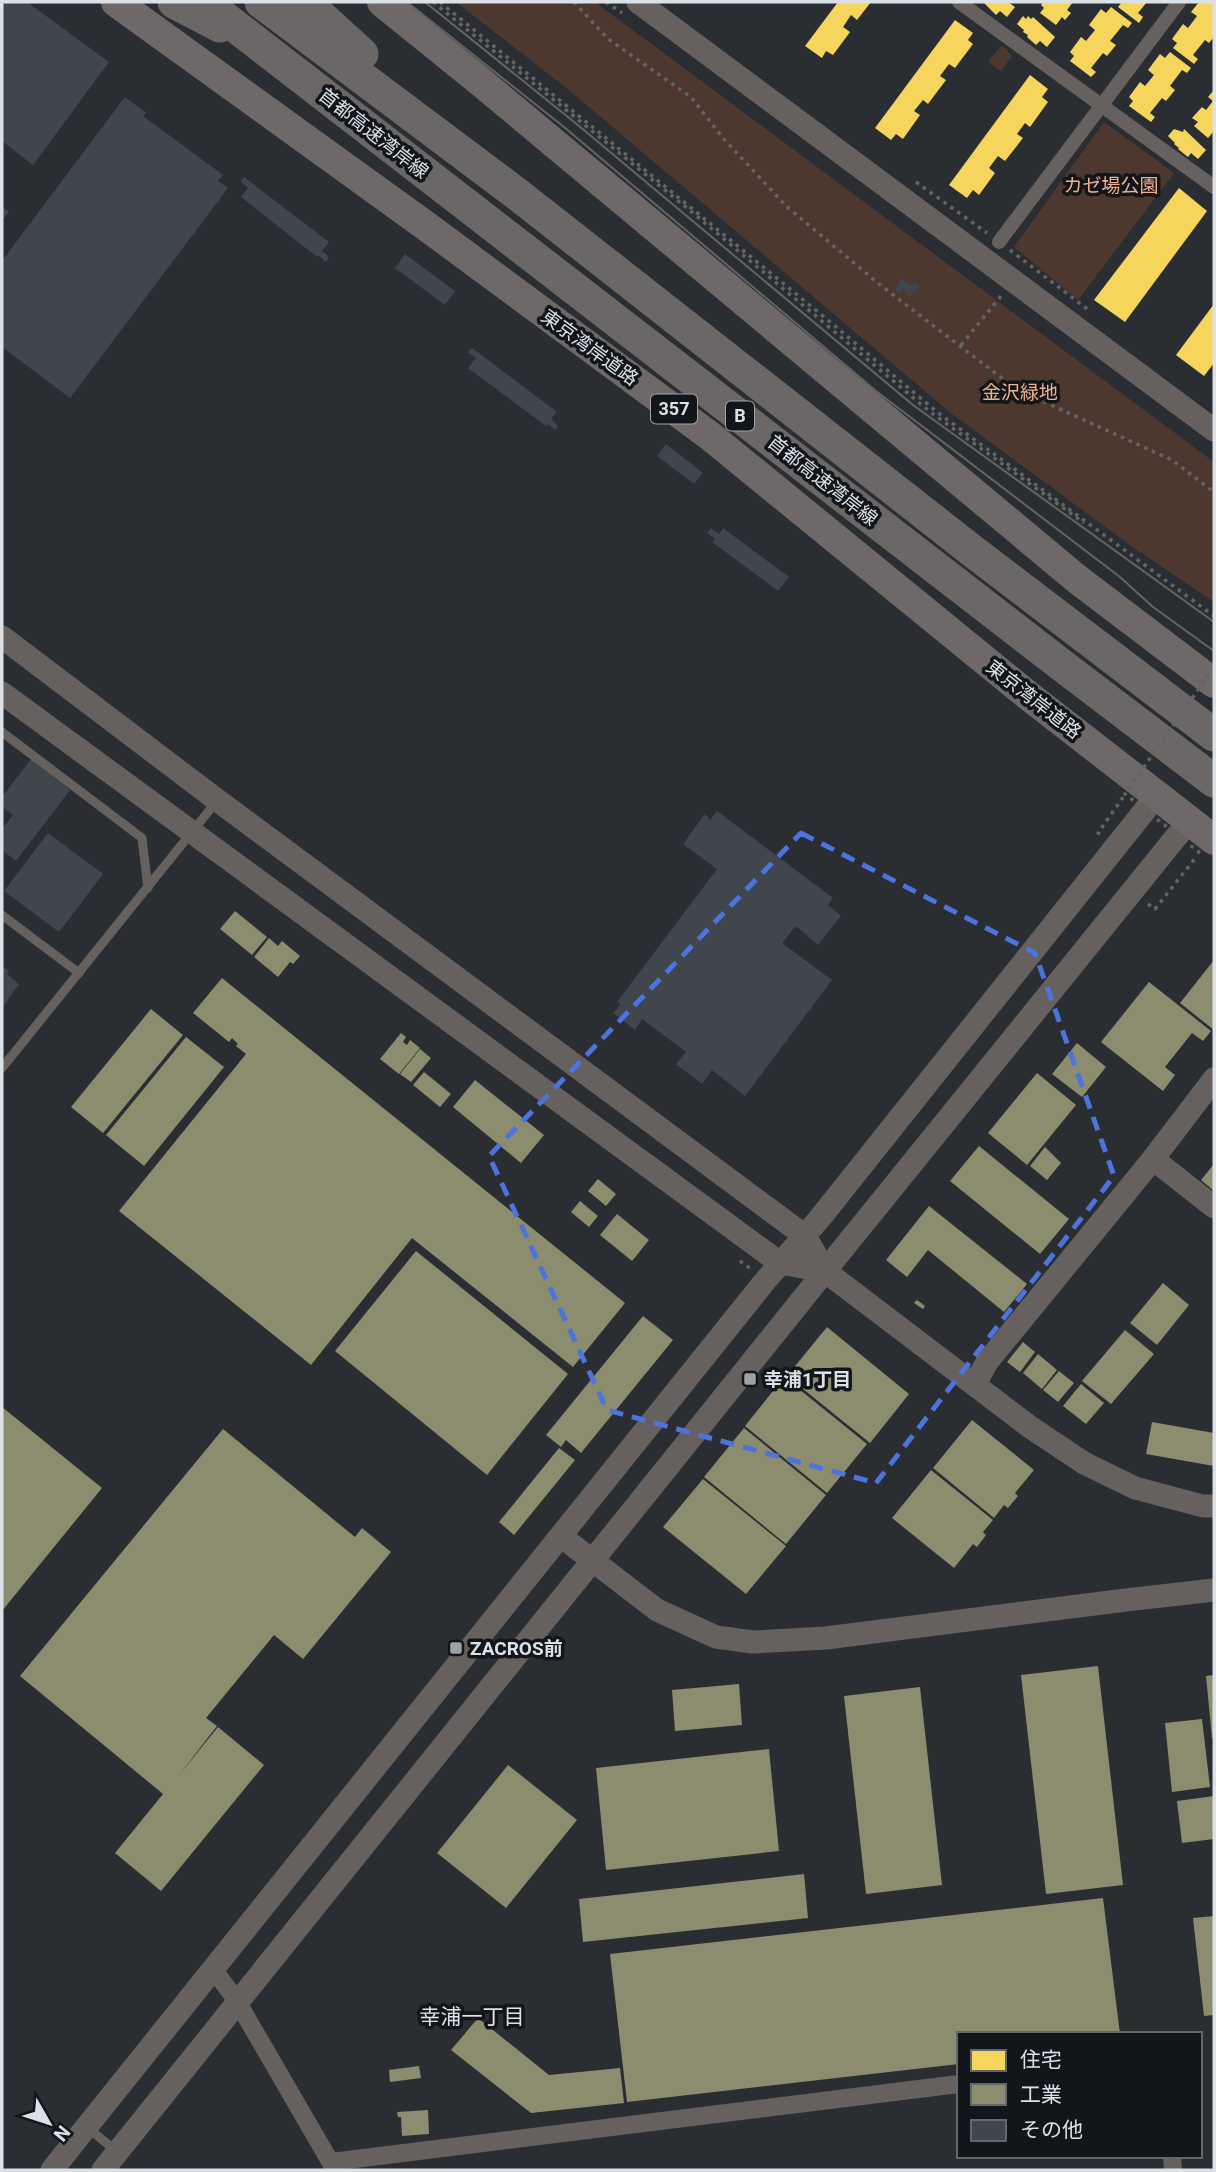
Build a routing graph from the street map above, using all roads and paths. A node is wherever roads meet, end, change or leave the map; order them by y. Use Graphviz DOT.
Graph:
graph roads {
  1 [pos="116,2"];
  2 [pos="174,2"];
  3 [pos="204,2"];
  4 [pos="261,2"];
  5 [pos="304,2"];
  6 [pos="382,2"];
  7 [pos="433,2"];
  8 [pos="440,2"];
  9 [pos="574,2"];
  10 [pos="638,2"];
  11 [pos="959,2"];
  12 [pos="1179,2"];
  13 [pos="266,49"];
  14 [pos="1102,105"];
  15 [pos="1214,187"];
  16 [pos="517,194"];
  17 [pos="999,242"];
  18 [pos="1002,296"];
  19 [pos="961,345"];
  20 [pos="1214,430"];
  21 [pos="1214,492"];
  22 [pos="1206,610"];
  23 [pos="1214,615"];
  24 [pos="2,637"];
  25 [pos="1214,667"];
  26 [pos="1214,683"];
  27 [pos="2,693"];
  28 [pos="2,732"];
  29 [pos="1214,735"];
  30 [pos="1214,781"];
  31 [pos="1116,787"];
  32 [pos="1125,794"];
  33 [pos="1157,795"];
  34 [pos="217,800"];
  35 [pos="1189,821"];
  36 [pos="192,833"];
  37 [pos="1098,833"];
  38 [pos="1207,850"];
  39 [pos="148,888"];
  40 [pos="1149,904"];
  41 [pos="2,915"];
  42 [pos="79,973"];
  43 [pos="2,1068"];
  44 [pos="1214,1079"];
  45 [pos="1153,1158"];
  46 [pos="1214,1207"];
  47 [pos="805,1236"];
  48 [pos="779,1263"];
  49 [pos="825,1271"];
  50 [pos="975,1384"];
  51 [pos="1214,1506"];
  52 [pos="562,1537"];
  53 [pos="593,1560"];
  54 [pos="1214,1590"];
  55 [pos="213,1969"];
  56 [pos="237,2001"];
  57 [pos="957,2084"];
  58 [pos="87,2127"];
  59 [pos="118,2152"];
  60 [pos="333,2166"];
  61 [pos="52,2170"];
  62 [pos="103,2170"];
  1 -- 33 [label="highway, 東京湾岸道路 / 357"];
  2 -- 13 [label="highway, B"];
  3 -- 13 [label="highway"];
  4 -- 16 [label="highway"];
  5 -- 16 [label="highway, B"];
  6 -- 26 [label="highway"];
  7 -- 22 [label="path"];
  8 -- 22 [label="path"];
  9 -- 19 [label="path"];
  10 -- 20 [label="street"];
  11 -- 14 [label="street"];
  12 -- 14 [label="street"];
  13 -- 30 [label="highway, 首都高速湾岸線 / B"];
  14 -- 15 [label="street"];
  14 -- 17 [label="street"];
  16 -- 29 [label="highway, 首都高速湾岸線 / B"];
  18 -- 19 [label="path"];
  19 -- 21 [label="path"];
  22 -- 23 [label="path"];
  24 -- 34 [label="street"];
  25 -- 32 [label="path, bridge"];
  27 -- 36 [label="street"];
  28 -- 39 [label="lane"];
  31 -- 32 [label="path"];
  32 -- 37 [label="path"];
  32 -- 38 [label="path, bridge"];
  33 -- 35 [label="highway, 東京湾岸道路 / 357"];
  33 -- 47 [label="street"];
  34 -- 36 [label="lane"];
  34 -- 47 [label="street"];
  35 -- 38 [label="highway, 東京湾岸道路 / 357"];
  35 -- 49 [label="street"];
  36 -- 39 [label="lane"];
  36 -- 48 [label="street"];
  38 -- 40 [label="path"];
  39 -- 42 [label="lane"];
  41 -- 42 [label="lane"];
  42 -- 43 [label="lane"];
  44 -- 45 [label="street"];
  45 -- 46 [label="street"];
  45 -- 50 [label="street"];
  47 -- 48 [label="street"];
  47 -- 49 [label="street"];
  48 -- 49 [label="street"];
  48 -- 52 [label="street"];
  49 -- 50 [label="street"];
  49 -- 53 [label="street"];
  50 -- 51 [label="street"];
  52 -- 53 [label="street"];
  52 -- 55 [label="street"];
  53 -- 54 [label="street"];
  53 -- 56 [label="street"];
  55 -- 56 [label="street"];
  55 -- 58 [label="street"];
  56 -- 59 [label="street"];
  56 -- 60 [label="street"];
  57 -- 60 [label="street"];
  58 -- 59 [label="lane"];
  58 -- 61 [label="street"];
  59 -- 62 [label="street"];
}
